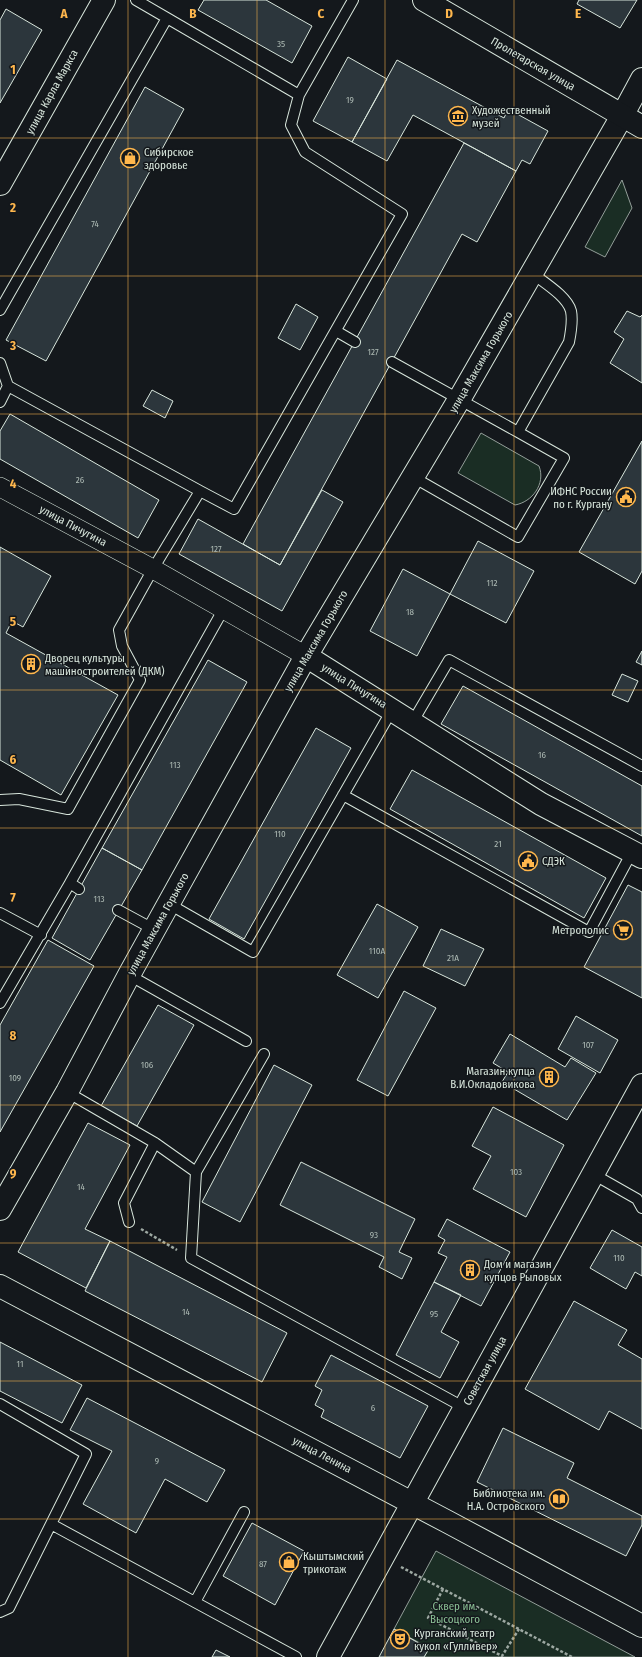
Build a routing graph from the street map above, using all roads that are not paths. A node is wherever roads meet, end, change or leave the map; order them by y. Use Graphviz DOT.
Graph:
graph roads {
  1 [pos="104,0"];
  2 [pos="136,0"];
  3 [pos="354,0"];
  4 [pos="424,0"];
  5 [pos="167,18"];
  6 [pos="642,79"];
  7 [pos="298,95"];
  8 [pos="622,116"];
  9 [pos="642,127"];
  10 [pos="0,184"];
  11 [pos="532,273"];
  12 [pos="0,310"];
  13 [pos="336,331"];
  14 [pos="355,342"];
  15 [pos="392,362"];
  16 [pos="0,363"];
  17 [pos="8,386"];
  18 [pos="460,398"];
  19 [pos="0,402"];
  20 [pos="518,432"];
  21 [pos="413,477"];
  22 [pos="0,487"];
  23 [pos="200,492"];
  24 [pos="153,569"];
  25 [pos="223,610"];
  26 [pos="306,656"];
  27 [pos="392,710"];
  28 [pos="412,723"];
  29 [pos="642,766"];
  30 [pos="343,795"];
  31 [pos="0,800"];
  32 [pos="637,854"];
  33 [pos="70,883"];
  34 [pos="79,889"];
  35 [pos="169,904"];
  36 [pos="118,910"];
  37 [pos="0,913"];
  38 [pos="155,930"];
  39 [pos="41,935"];
  40 [pos="129,975"];
  41 [pos="0,1003"];
  42 [pos="246,1041"];
  43 [pos="264,1054"];
  44 [pos="642,1085"];
  45 [pos="67,1092"];
  46 [pos="155,1143"];
  47 [pos="196,1172"];
  48 [pos="593,1174"];
  49 [pos="642,1208"];
  50 [pos="0,1209"];
  51 [pos="129,1222"];
  52 [pos="0,1286"];
  53 [pos="0,1404"];
  54 [pos="465,1408"];
  55 [pos="413,1503"];
  56 [pos="244,1512"];
  57 [pos="51,1524"];
  58 [pos="196,1602"];
  59 [pos="0,1612"];
  60 [pos="642,1626"];
  61 [pos="296,1657"];
  62 [pos="328,1657"];
  1 -- 10 [label="street, улица Карла Маркса"];
  2 -- 5 [label="lane"];
  3 -- 7 [label="lane"];
  4 -- 8 [label="street, Пролетарская улица"];
  5 -- 7 [label="lane"];
  5 -- 12 [label="lane"];
  6 -- 8 [label="street, улица Максима Горького"];
  7 -- 13 [label="lane"];
  8 -- 9 [label="street, Пролетарская улица"];
  8 -- 11 [label="street, улица Максима Горького"];
  11 -- 18 [label="street, улица Максима Горького"];
  11 -- 20 [label="lane"];
  13 -- 14 [label="lane"];
  13 -- 23 [label="lane"];
  15 -- 18 [label="lane"];
  16 -- 17 [label="lane"];
  17 -- 19 [label="lane"];
  17 -- 23 [label="lane"];
  18 -- 20 [label="lane"];
  18 -- 21 [label="street, улица Максима Горького"];
  20 -- 21 [label="lane"];
  21 -- 26 [label="street, улица Максима Горького"];
  22 -- 24 [label="street, улица Пичугина"];
  23 -- 24 [label="lane"];
  24 -- 25 [label="street, улица Пичугина"];
  24 -- 31 [label="lane"];
  25 -- 26 [label="street, улица Пичугина"];
  25 -- 33 [label="lane"];
  26 -- 27 [label="street, улица Пичугина"];
  26 -- 35 [label="street, улица Максима Горького"];
  27 -- 28 [label="street, улица Пичугина"];
  27 -- 30 [label="lane"];
  28 -- 29 [label="lane"];
  28 -- 32 [label="street, улица Пичугина"];
  30 -- 32 [label="lane"];
  30 -- 35 [label="lane"];
  33 -- 34 [label="lane"];
  33 -- 39 [label="lane"];
  35 -- 38 [label="street, улица Максима Горького"];
  36 -- 38 [label="lane"];
  37 -- 39 [label="lane"];
  38 -- 40 [label="street, улица Максима Горького"];
  39 -- 41 [label="lane"];
  40 -- 42 [label="lane"];
  40 -- 45 [label="street, улица Максима Горького"];
  43 -- 47 [label="lane"];
  44 -- 48 [label="street, Советская улица"];
  45 -- 46 [label="lane"];
  45 -- 50 [label="street, улица Максима Горького"];
  46 -- 47 [label="lane"];
  46 -- 51 [label="lane"];
  47 -- 54 [label="lane"];
  48 -- 49 [label="lane"];
  48 -- 54 [label="street, Советская улица"];
  52 -- 55 [label="street, улица Ленина"];
  53 -- 57 [label="lane"];
  54 -- 55 [label="street, Советская улица"];
  55 -- 60 [label="street, улица Ленина"];
  55 -- 62 [label="street, Советская улица"];
  56 -- 58 [label="lane"];
  57 -- 58 [label="lane"];
  57 -- 59 [label="lane"];
  58 -- 61 [label="lane"];
}
